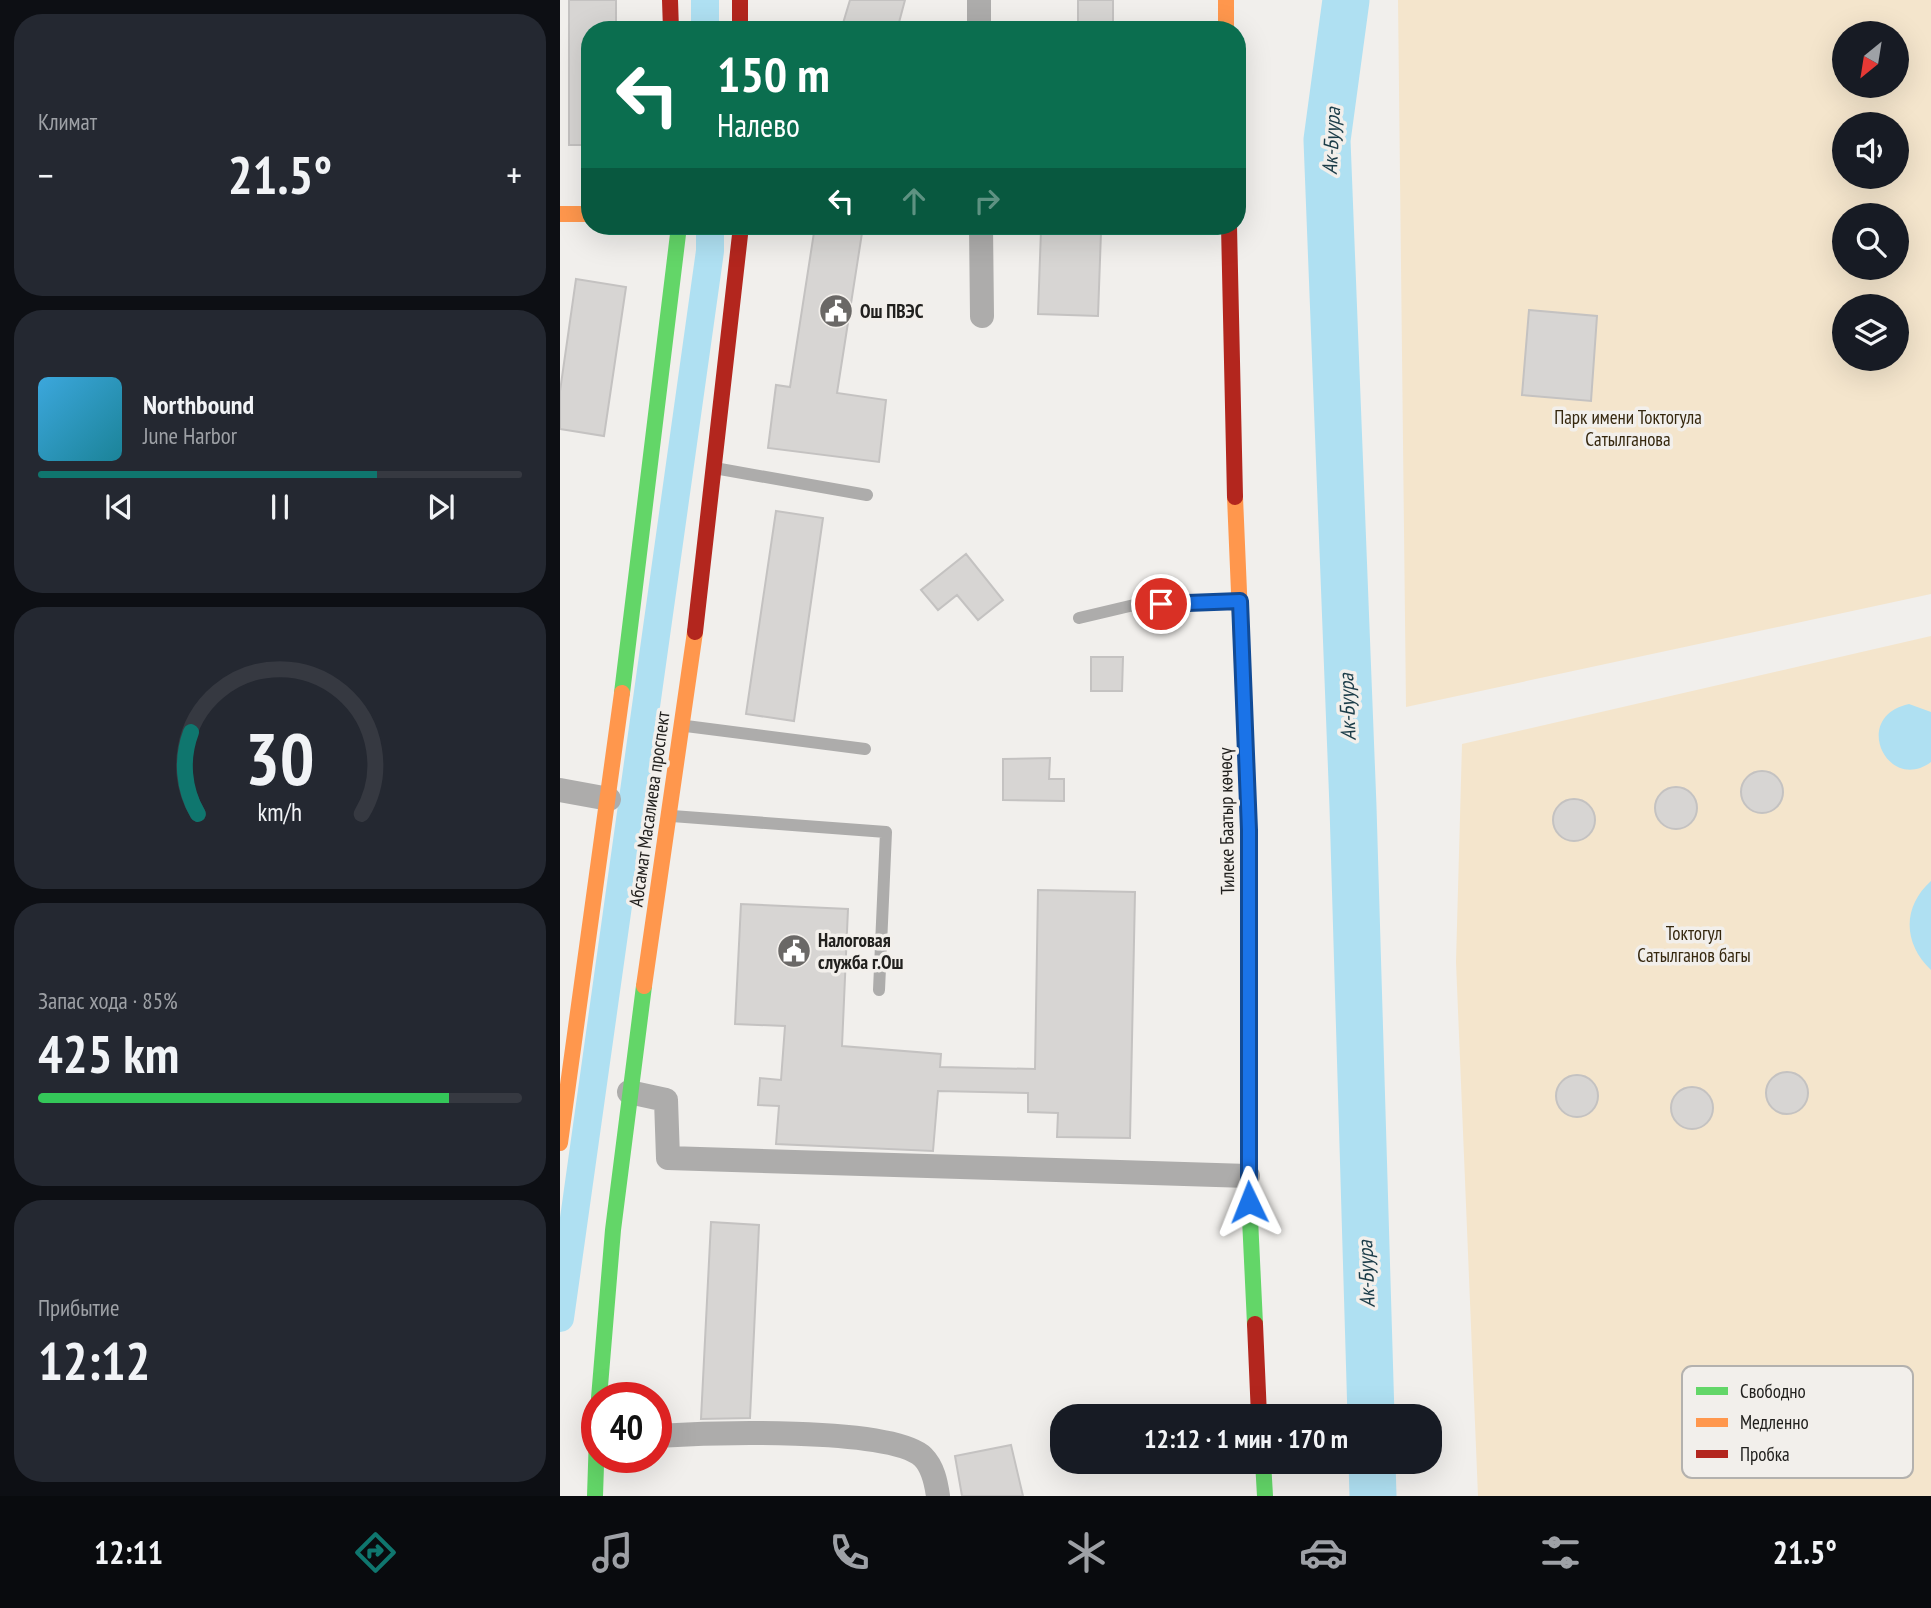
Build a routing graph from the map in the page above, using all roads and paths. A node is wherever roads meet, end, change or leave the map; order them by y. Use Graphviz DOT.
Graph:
graph roads {
  1 [pos="670,0"];
  2 [pos="740,0"];
  3 [pos="979,0"];
  4 [pos="1226,0"];
  5 [pos="671,21"];
  6 [pos="740,21"];
  7 [pos="979,21"];
  8 [pos="1226,21"];
  9 [pos="560,214"];
  10 [pos="581,214"];
  11 [pos="678,235"];
  12 [pos="740,235"];
  13 [pos="981,235"];
  14 [pos="1229,235"];
  15 [pos="982,316"];
  16 [pos="716,468"];
  17 [pos="867,495"];
  18 [pos="1240,601"];
  19 [pos="1079,618"];
  20 [pos="682,725"];
  21 [pos="865,749"];
  22 [pos="560,790"];
  23 [pos="609,799"];
  24 [pos="668,816"];
  25 [pos="879,990"];
  26 [pos="569,1021"];
  27 [pos="629,1091"];
  28 [pos="560,1143"];
  29 [pos="1248,1177"];
  30 [pos="600,1382"];
  31 [pos="1258,1404"];
  32 [pos="672,1436"];
  33 [pos="596,1473"];
  34 [pos="1264,1474"];
  35 [pos="595,1496"];
  36 [pos="938,1496"];
  37 [pos="1265,1496"];
  1 -- 5 [label="main road"];
  2 -- 6 [label="main road"];
  3 -- 7 [label="street"];
  4 -- 8 [label="main road"];
  9 -- 10 [label="main road"];
  11 -- 23 [label="main road"];
  12 -- 16 [label="main road, Абсамат Масалиева проспект"];
  13 -- 15 [label="street"];
  14 -- 18 [label="main road, Тилеке Баатыр көчөсү"];
  16 -- 17 [label="lane"];
  16 -- 20 [label="main road, Абсамат Масалиева проспект"];
  18 -- 19 [label="lane"];
  18 -- 29 [label="main road, Тилеке Баатыр көчөсү"];
  20 -- 21 [label="lane"];
  20 -- 24 [label="main road, Абсамат Масалиева проспект"];
  22 -- 23 [label="street"];
  23 -- 26 [label="main road"];
  24 -- 25 [label="lane"];
  24 -- 27 [label="main road, Абсамат Масалиева проспект"];
  26 -- 28 [label="main road"];
  27 -- 29 [label="street"];
  27 -- 30 [label="main road, Абсамат Масалиева проспект"];
  29 -- 31 [label="main road, Тилеке Баатыр көчөсү"];
  32 -- 36 [label="street"];
  33 -- 35 [label="main road"];
  34 -- 37 [label="main road"];
}
